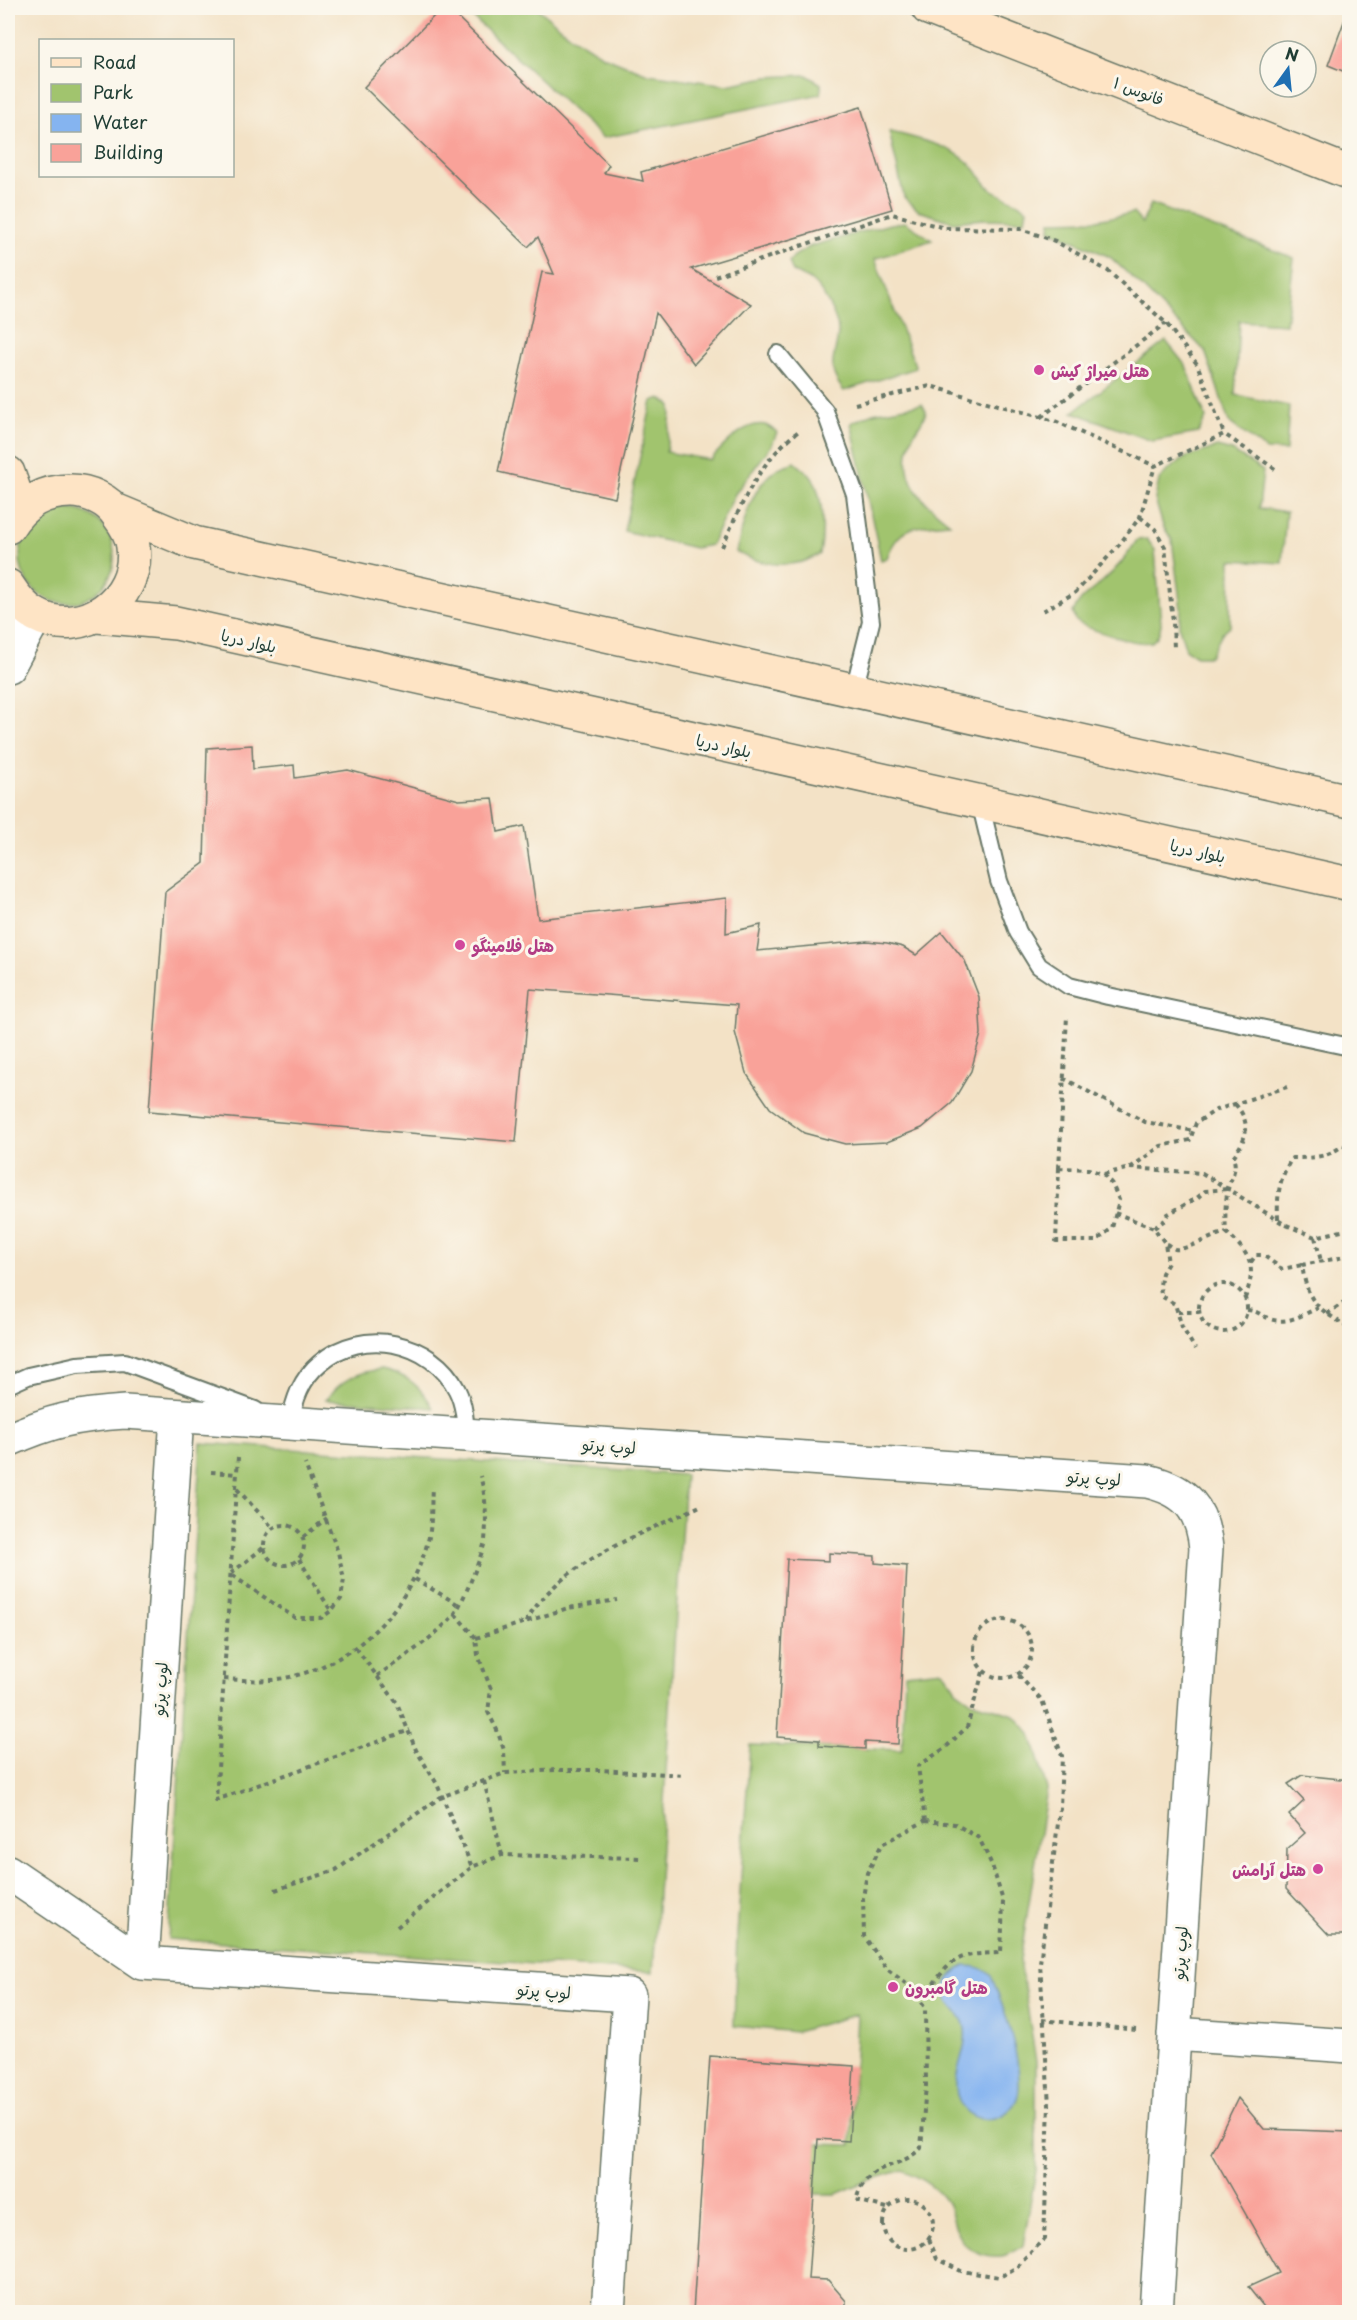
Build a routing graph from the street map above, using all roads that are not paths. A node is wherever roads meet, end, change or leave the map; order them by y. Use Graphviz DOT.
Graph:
graph roads {
  1 [pos="928,8"];
  2 [pos="1350,172"];
  3 [pos="778,354"];
  4 [pos="8,473"];
  5 [pos="115,510"];
  6 [pos="14,518"];
  7 [pos="8,586"];
  8 [pos="36,615"];
  9 [pos="97,616"];
  10 [pos="8,667"];
  11 [pos="854,690"];
  12 [pos="1350,801"];
  13 [pos="980,802"];
  14 [pos="1350,884"];
  15 [pos="1350,1047"];
  16 [pos="8,1385"];
  17 [pos="177,1416"];
  18 [pos="290,1423"];
  19 [pos="466,1435"];
  20 [pos="8,1440"];
  21 [pos="8,1872"];
  22 [pos="142,1963"];
  23 [pos="1174,2034"];
  24 [pos="1350,2046"];
  25 [pos="608,2313"];
  26 [pos="1156,2313"];
  1 -- 2 [label="main road, فانوس ۱"];
  3 -- 11 [label="lane"];
  4 -- 6 [label="main road"];
  5 -- 6 [label="main road"];
  5 -- 9 [label="main road"];
  5 -- 11 [label="main road"];
  7 -- 8 [label="main road"];
  8 -- 9 [label="main road"];
  8 -- 10 [label="street"];
  9 -- 13 [label="main road, بلوار دریا"];
  11 -- 12 [label="main road"];
  13 -- 14 [label="main road, بلوار دریا"];
  13 -- 15 [label="lane"];
  16 -- 18 [label="lane"];
  17 -- 18 [label="street, لوپ پرتو"];
  17 -- 20 [label="street, لوپ پرتو"];
  17 -- 22 [label="street, لوپ پرتو"];
  18 -- 19 [label="street, لوپ پرتو"];
  18 -- 19 [label="lane"];
  19 -- 23 [label="street, لوپ پرتو"];
  21 -- 22 [label="street"];
  22 -- 25 [label="street, لوپ پرتو"];
  23 -- 24 [label="street"];
  23 -- 26 [label="street, لوپ پرتو"];
}
